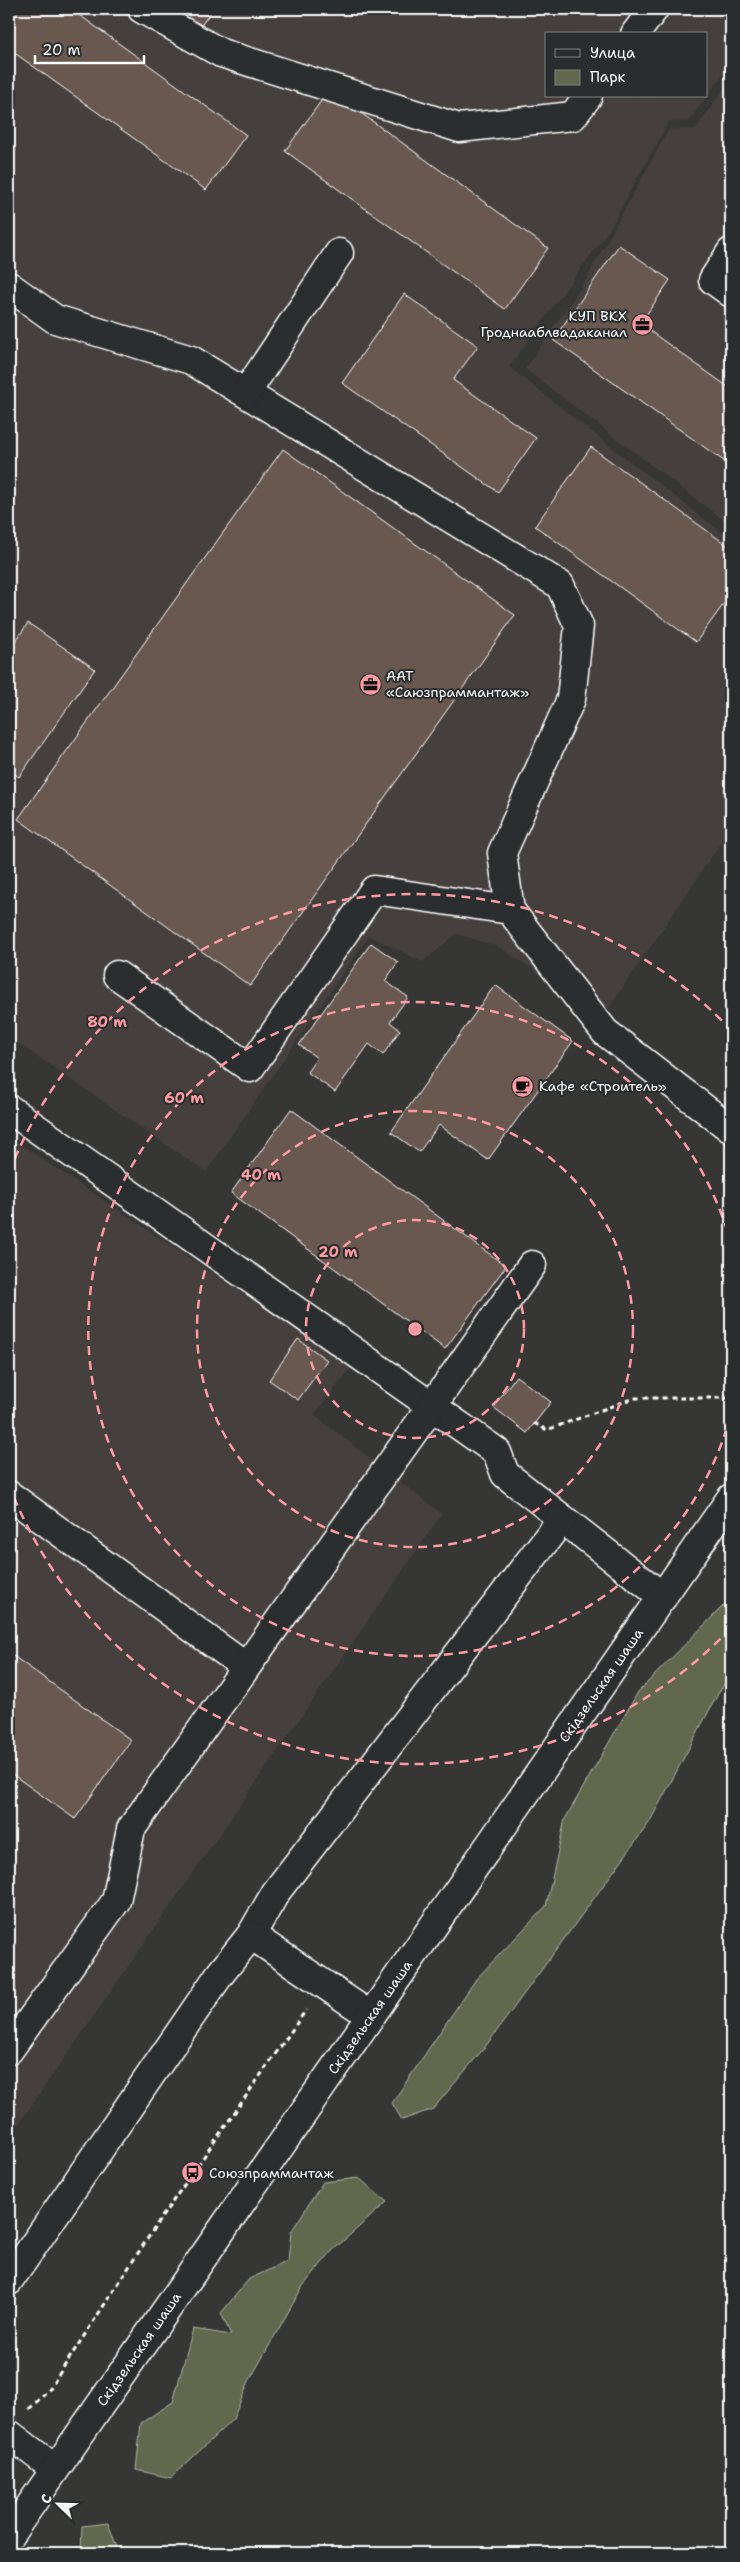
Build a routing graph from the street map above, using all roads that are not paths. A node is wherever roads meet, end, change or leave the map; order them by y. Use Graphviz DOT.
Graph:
graph roads {
  1 [pos="142,9"];
  2 [pos="654,9"];
  3 [pos="637,32"];
  4 [pos="586,98"];
  5 [pos="731,252"];
  6 [pos="339,253"];
  7 [pos="9,286"];
  8 [pos="731,292"];
  9 [pos="246,393"];
  10 [pos="510,910"];
  11 [pos="117,975"];
  12 [pos="9,1108"];
  13 [pos="731,1129"];
  14 [pos="532,1265"];
  15 [pos="431,1405"];
  16 [pos="9,1496"];
  17 [pos="731,1498"];
  18 [pos="562,1519"];
  19 [pos="663,1597"];
  20 [pos="246,1667"];
  21 [pos="251,1934"];
  22 [pos="371,2016"];
  23 [pos="9,2050"];
  24 [pos="9,2282"];
  25 [pos="15,2425"];
  26 [pos="56,2469"];
  27 [pos="9,2536"];
  1 -- 4 [label="street"];
  2 -- 3 [label="street"];
  5 -- 8 [label="street"];
  6 -- 9 [label="street"];
  7 -- 9 [label="street"];
  9 -- 10 [label="street"];
  10 -- 11 [label="street"];
  10 -- 13 [label="street"];
  12 -- 15 [label="street"];
  14 -- 15 [label="street"];
  15 -- 18 [label="street"];
  15 -- 20 [label="street"];
  16 -- 20 [label="street"];
  17 -- 19 [label="street, Скідзельская шаша"];
  18 -- 19 [label="street"];
  18 -- 21 [label="street"];
  19 -- 22 [label="street, Скідзельская шаша"];
  20 -- 23 [label="street"];
  21 -- 22 [label="street"];
  21 -- 24 [label="street"];
  22 -- 26 [label="street, Скідзельская шаша"];
  25 -- 26 [label="street"];
  26 -- 27 [label="street, Скідзельская шаша"];
}
